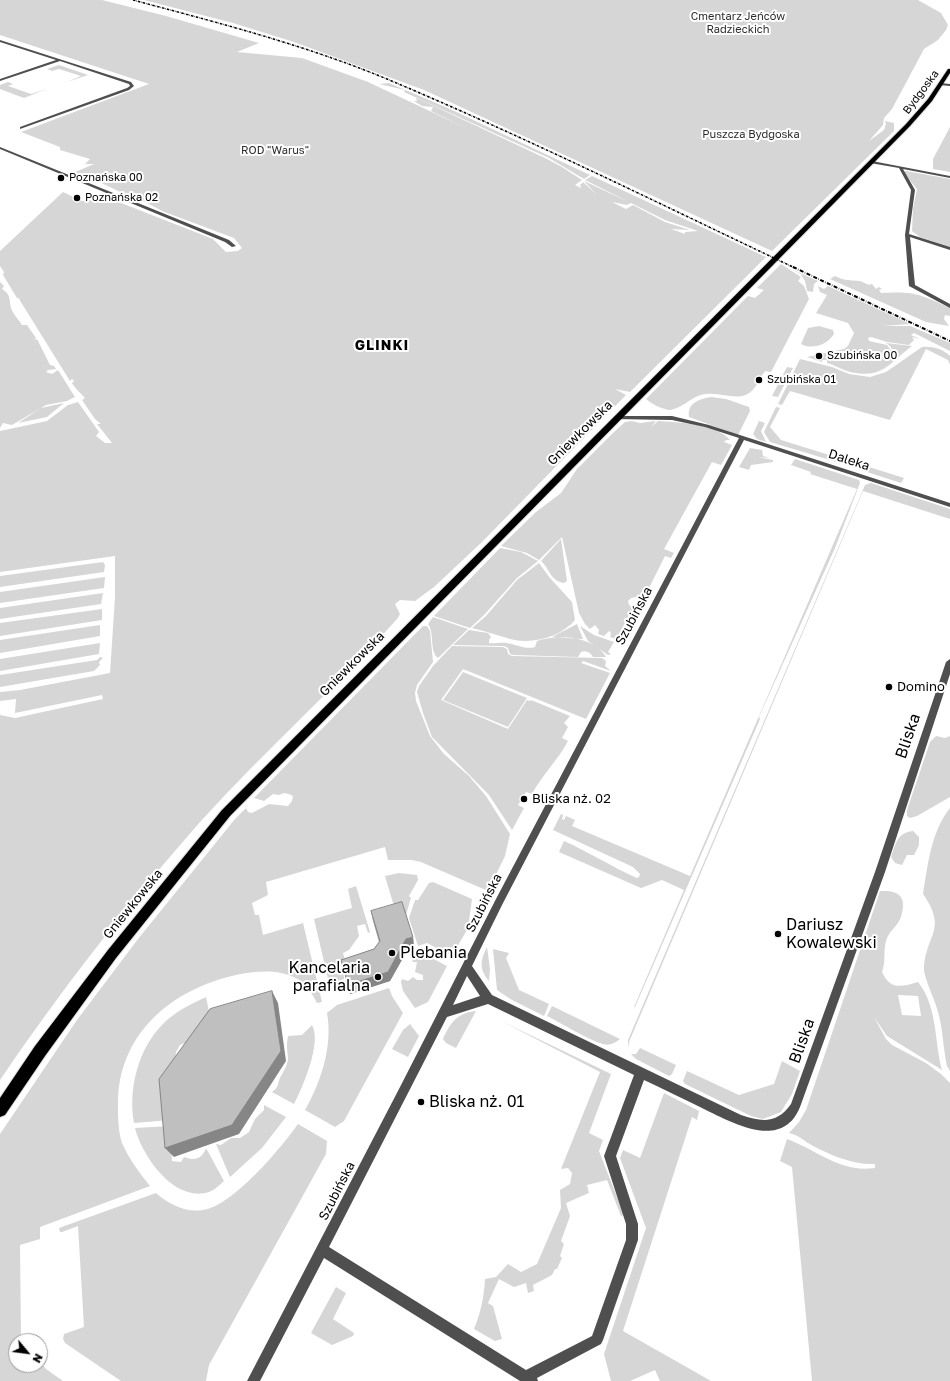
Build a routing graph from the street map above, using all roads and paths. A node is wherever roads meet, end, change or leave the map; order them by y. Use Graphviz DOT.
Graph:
graph roads {
  1 [pos="0,41"];
  2 [pos="60,60"];
  3 [pos="950,70"];
  4 [pos="0,80"];
  5 [pos="940,84"];
  6 [pos="950,85"];
  7 [pos="21,128"];
  8 [pos="0,148"];
  9 [pos="872,162"];
  10 [pos="900,167"];
  11 [pos="950,177"];
  12 [pos="907,235"];
  13 [pos="234,246"];
  14 [pos="950,249"];
  15 [pos="950,306"];
  16 [pos="616,418"];
  17 [pos="742,438"];
  18 [pos="950,504"];
  19 [pos="950,662"];
  20 [pos="466,966"];
  21 [pos="488,999"];
  22 [pos="443,1013"];
  23 [pos="641,1072"];
  24 [pos="0,1110"];
  25 [pos="321,1249"];
  26 [pos="529,1379"];
  27 [pos="253,1381"];
  1 -- 2 [label="street"];
  2 -- 4 [label="street"];
  2 -- 7 [label="street"];
  3 -- 5 [label="main road, Bydgoska"];
  5 -- 6 [label="street"];
  5 -- 9 [label="main road, Bydgoska"];
  8 -- 13 [label="street"];
  9 -- 10 [label="street"];
  9 -- 16 [label="main road, Gniewkowska"];
  10 -- 11 [label="street"];
  10 -- 12 [label="street"];
  12 -- 14 [label="street"];
  12 -- 15 [label="street"];
  16 -- 17 [label="street, Daleka"];
  16 -- 24 [label="main road, Gniewkowska"];
  17 -- 18 [label="street, Daleka"];
  17 -- 20 [label="street, Szubińska"];
  19 -- 23 [label="street, Bliska"];
  20 -- 21 [label="street"];
  20 -- 22 [label="street, Szubińska"];
  21 -- 22 [label="street"];
  21 -- 23 [label="street, Bliska"];
  22 -- 25 [label="street, Szubińska"];
  23 -- 26 [label="street"];
  25 -- 26 [label="street"];
  25 -- 27 [label="street, Szubińska"];
}
